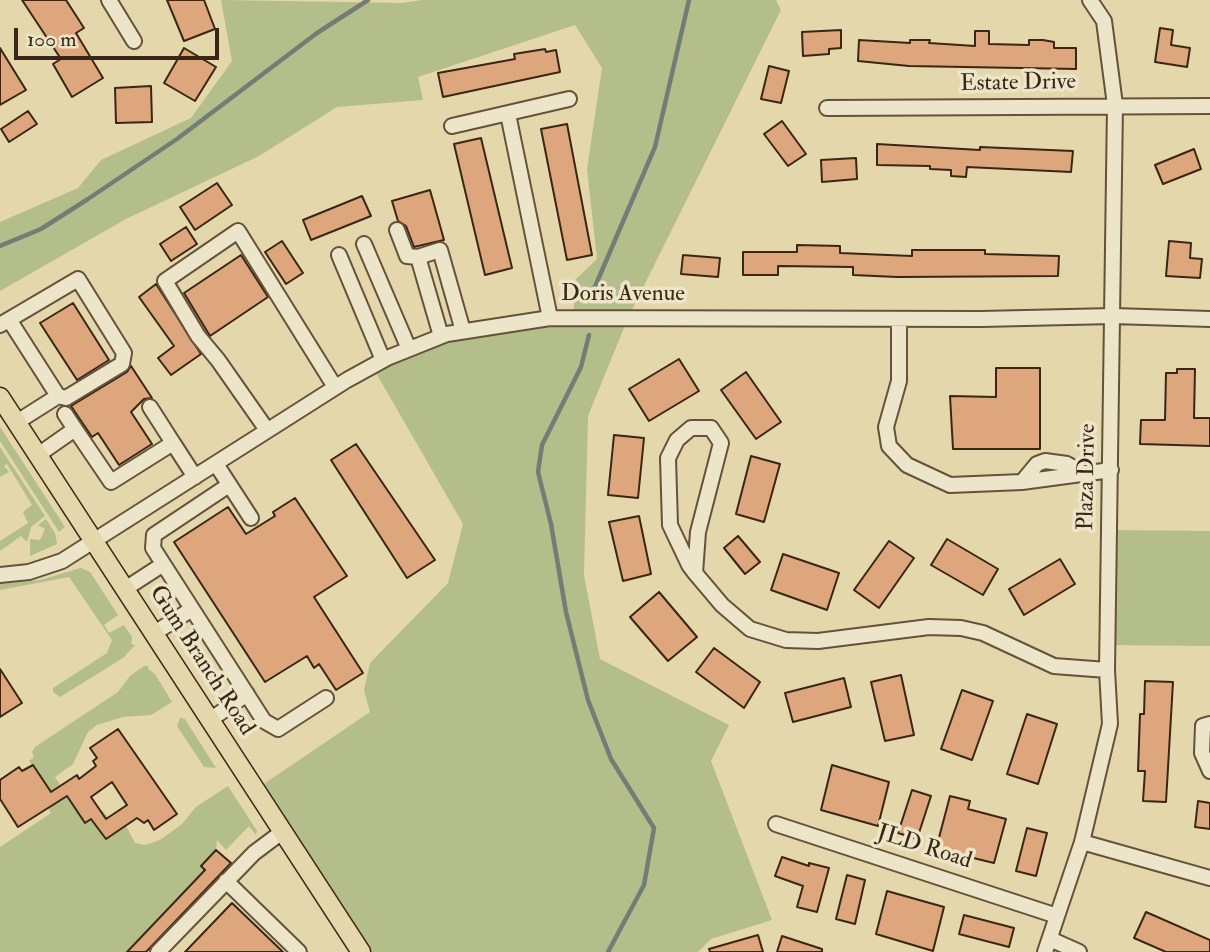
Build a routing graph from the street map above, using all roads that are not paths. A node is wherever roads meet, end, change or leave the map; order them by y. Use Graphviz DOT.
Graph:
graph roads {
  1 [pos="109,0"];
  2 [pos="1090,0"];
  3 [pos="134,41"];
  4 [pos="569,99"];
  5 [pos="1115,105"];
  6 [pos="1210,106"];
  7 [pos="827,108"];
  8 [pos="508,114"];
  9 [pos="452,126"];
  10 [pos="397,230"];
  11 [pos="364,244"];
  12 [pos="338,255"];
  13 [pos="418,257"];
  14 [pos="1113,316"];
  15 [pos="551,318"];
  16 [pos="899,319"];
  17 [pos="1210,319"];
  18 [pos="5,323"];
  19 [pos="463,331"];
  20 [pos="441,336"];
  21 [pos="409,349"];
  22 [pos="383,360"];
  23 [pos="335,387"];
  24 [pos="58,396"];
  25 [pos="0,397"];
  26 [pos="150,407"];
  27 [pos="65,414"];
  28 [pos="17,422"];
  29 [pos="75,429"];
  30 [pos="267,430"];
  31 [pos="173,443"];
  32 [pos="38,455"];
  33 [pos="216,464"];
  34 [pos="1111,470"];
  35 [pos="195,477"];
  36 [pos="229,485"];
  37 [pos="150,506"];
  38 [pos="251,518"];
  39 [pos="165,526"];
  40 [pos="95,542"];
  41 [pos="162,565"];
  42 [pos="695,573"];
  43 [pos="0,575"];
  44 [pos="125,589"];
  45 [pos="192,609"];
  46 [pos="153,634"];
  47 [pos="1107,670"];
  48 [pos="247,694"];
  49 [pos="326,698"];
  50 [pos="210,720"];
  51 [pos="1210,724"];
  52 [pos="1210,771"];
  53 [pos="776,824"];
  54 [pos="282,832"];
  55 [pos="1082,842"];
  56 [pos="1210,878"];
  57 [pos="226,881"];
  58 [pos="1057,916"];
  59 [pos="1047,945"];
  60 [pos="164,950"];
  61 [pos="299,952"];
  62 [pos="361,952"];
  63 [pos="1079,952"];
  1 -- 3 [label="street"];
  2 -- 5 [label="street, Plaza Drive"];
  4 -- 8 [label="street"];
  5 -- 6 [label="street, Estate Drive"];
  5 -- 7 [label="street, Estate Drive"];
  5 -- 14 [label="street, Plaza Drive"];
  8 -- 9 [label="street"];
  8 -- 15 [label="street"];
  10 -- 13 [label="street"];
  11 -- 21 [label="street"];
  12 -- 22 [label="street"];
  13 -- 19 [label="street"];
  13 -- 20 [label="street"];
  14 -- 16 [label="street, Doris Avenue"];
  14 -- 17 [label="street, Doris Avenue"];
  14 -- 34 [label="street, Plaza Drive"];
  15 -- 16 [label="street, Doris Avenue"];
  15 -- 19 [label="street, Doris Avenue"];
  16 -- 34 [label="street"];
  18 -- 24 [label="street"];
  18 -- 24 [label="street"];
  19 -- 20 [label="street, Doris Avenue"];
  20 -- 21 [label="street, Doris Avenue"];
  21 -- 22 [label="street, Doris Avenue"];
  22 -- 23 [label="street, Doris Avenue"];
  23 -- 30 [label="street, Doris Avenue"];
  23 -- 30 [label="street"];
  24 -- 28 [label="street"];
  25 -- 28 [label="main road, Gum Branch Road"];
  26 -- 31 [label="street"];
  27 -- 29 [label="street"];
  28 -- 32 [label="main road, Gum Branch Road"];
  29 -- 31 [label="street"];
  29 -- 32 [label="street"];
  30 -- 33 [label="street, Doris Avenue"];
  31 -- 35 [label="street"];
  32 -- 40 [label="main road, Gum Branch Road"];
  33 -- 35 [label="street, Doris Avenue"];
  33 -- 36 [label="street"];
  34 -- 47 [label="street, Plaza Drive"];
  35 -- 37 [label="street, Doris Avenue"];
  36 -- 38 [label="street"];
  36 -- 39 [label="street"];
  37 -- 39 [label="street"];
  37 -- 40 [label="street, Doris Avenue"];
  39 -- 41 [label="street"];
  40 -- 43 [label="street, Doris Avenue"];
  40 -- 44 [label="main road, Gum Branch Road"];
  41 -- 44 [label="street"];
  41 -- 45 [label="street"];
  42 -- 42 [label="street"];
  42 -- 47 [label="street"];
  44 -- 46 [label="main road, Gum Branch Road"];
  45 -- 46 [label="street"];
  45 -- 48 [label="street"];
  46 -- 50 [label="main road, Gum Branch Road"];
  47 -- 55 [label="street, Plaza Drive"];
  48 -- 49 [label="street"];
  48 -- 50 [label="street"];
  50 -- 54 [label="main road, Gum Branch Road"];
  51 -- 52 [label="street"];
  53 -- 58 [label="street, JLD Road"];
  54 -- 57 [label="street"];
  54 -- 62 [label="main road, Gum Branch Road"];
  55 -- 56 [label="street"];
  55 -- 58 [label="street, Plaza Drive"];
  57 -- 60 [label="street"];
  57 -- 61 [label="street"];
  58 -- 59 [label="street, Plaza Drive"];
  59 -- 63 [label="street"];
}
